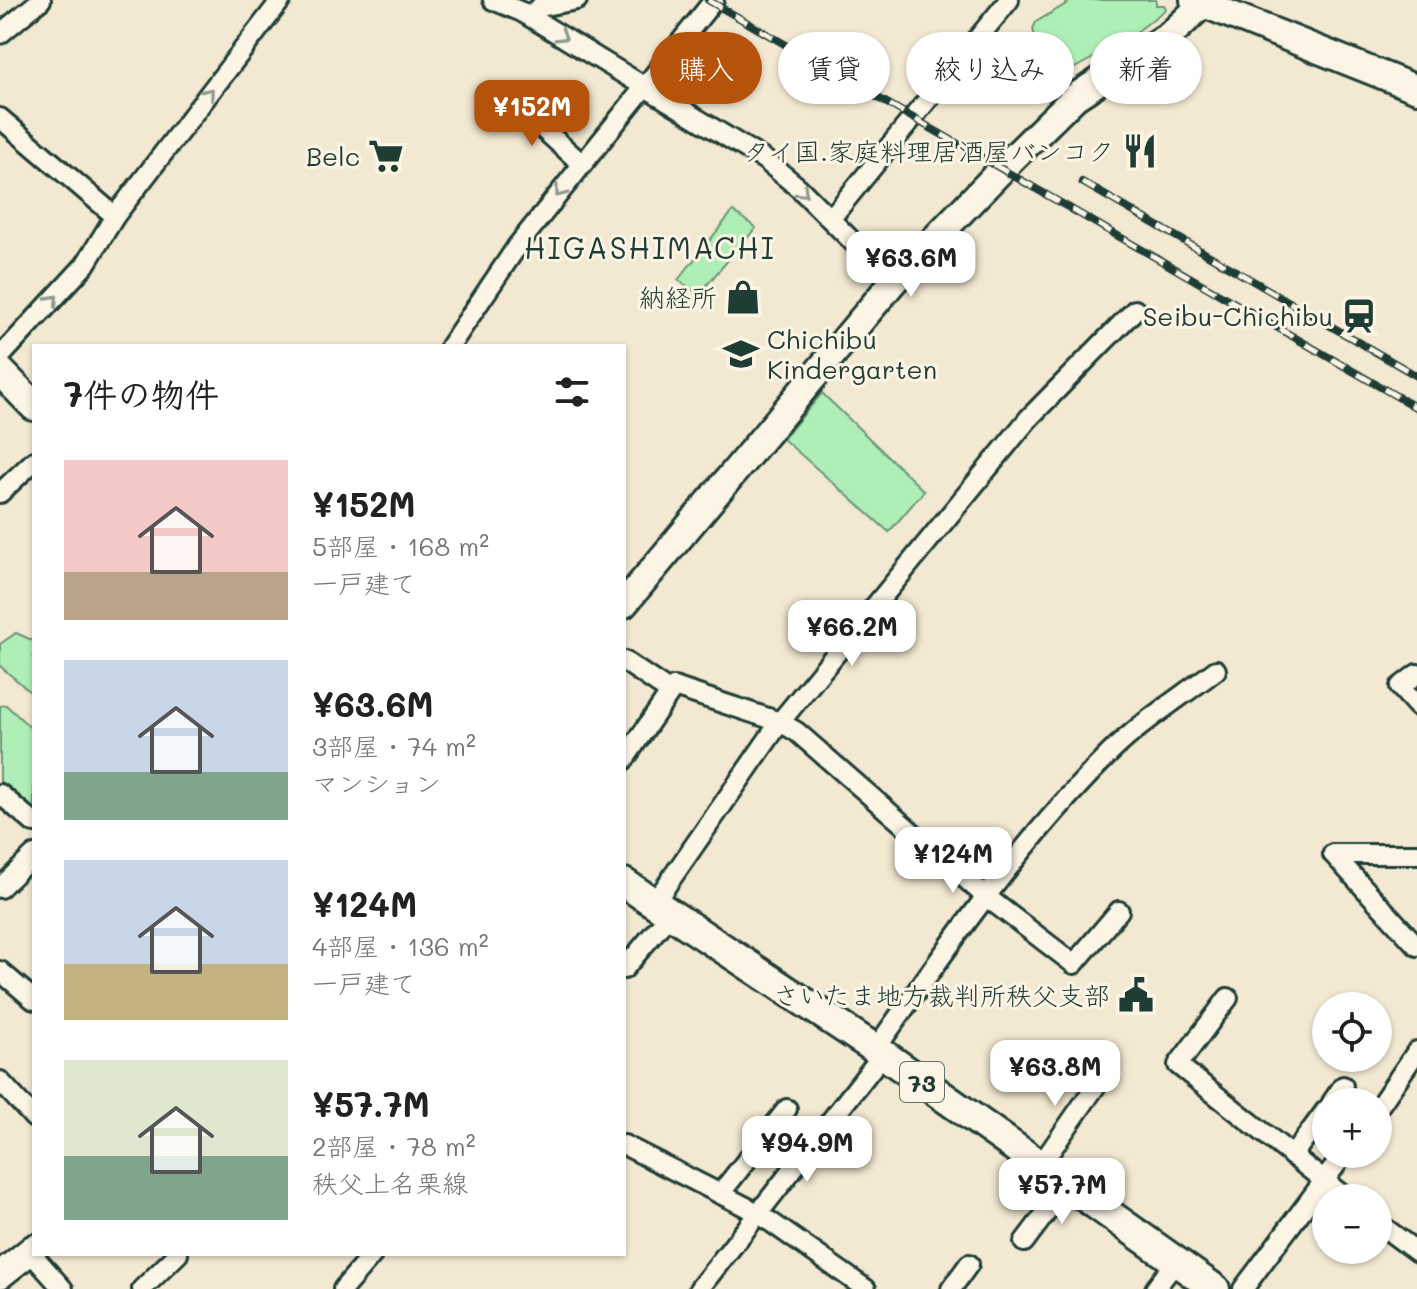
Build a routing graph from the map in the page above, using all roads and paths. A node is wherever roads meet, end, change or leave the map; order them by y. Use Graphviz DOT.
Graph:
graph roads {
  1 [pos="41,0"];
  2 [pos="281,0"];
  3 [pos="493,0"];
  4 [pos="577,0"];
  5 [pos="714,0"];
  6 [pos="1009,0"];
  7 [pos="1202,1"];
  8 [pos="530,16"];
  9 [pos="0,34"];
  10 [pos="1415,85"];
  11 [pos="643,87"];
  12 [pos="511,100"];
  13 [pos="0,118"];
  14 [pos="582,164"];
  15 [pos="115,216"];
  16 [pos="831,218"];
  17 [pos="893,282"];
  18 [pos="1135,310"];
  19 [pos="451,344"];
  20 [pos="0,357"];
  21 [pos="0,371"];
  22 [pos="32,404"];
  23 [pos="32,463"];
  24 [pos="0,493"];
  25 [pos="626,602"];
  26 [pos="626,662"];
  27 [pos="1216,670"];
  28 [pos="1417,674"];
  29 [pos="670,692"];
  30 [pos="1417,706"];
  31 [pos="780,722"];
  32 [pos="626,757"];
  33 [pos="0,794"];
  34 [pos="32,821"];
  35 [pos="1417,854"];
  36 [pos="32,857"];
  37 [pos="626,884"];
  38 [pos="0,888"];
  39 [pos="984,895"];
  40 [pos="663,907"];
  41 [pos="1119,911"];
  42 [pos="1417,946"];
  43 [pos="626,966"];
  44 [pos="0,971"];
  45 [pos="32,998"];
  46 [pos="1228,998"];
  47 [pos="1417,1051"];
  48 [pos="879,1052"];
  49 [pos="1104,1074"];
  50 [pos="0,1081"];
  51 [pos="1392,1088"];
  52 [pos="787,1109"];
  53 [pos="32,1116"];
  54 [pos="1312,1129"];
  55 [pos="626,1146"];
  56 [pos="1292,1156"];
  57 [pos="1040,1166"];
  58 [pos="1334,1168"];
  59 [pos="1324,1181"];
  60 [pos="1328,1184"];
  61 [pos="1067,1185"];
  62 [pos="720,1194"];
  63 [pos="758,1213"];
  64 [pos="1392,1233"];
  65 [pos="1024,1242"];
  66 [pos="32,1250"];
  67 [pos="1417,1252"];
  68 [pos="37,1256"];
  69 [pos="176,1256"];
  70 [pos="371,1256"];
  71 [pos="1178,1259"];
  72 [pos="969,1264"];
  73 [pos="0,1275"];
  74 [pos="63,1289"];
  75 [pos="142,1289"];
  76 [pos="343,1289"];
  77 [pos="699,1289"];
  78 [pos="866,1289"];
  79 [pos="951,1289"];
  80 [pos="1155,1289"];
  81 [pos="1215,1289"];
  82 [pos="1243,1289"];
  1 -- 9 [label="street"];
  15 -- 2 [label="street, one-way"];
  3 -- 8 [label="street"];
  4 -- 8 [label="street"];
  5 -- 11 [label="street"];
  6 -- 16 [label="street"];
  7 -- 10 [label="street"];
  7 -- 17 [label="street"];
  8 -- 11 [label="street, one-way"];
  11 -- 14 [label="street"];
  11 -- 16 [label="street, one-way"];
  12 -- 14 [label="street"];
  13 -- 15 [label="street"];
  14 -- 19 [label="street, one-way"];
  20 -- 15 [label="street, one-way"];
  16 -- 17 [label="street"];
  17 -- 25 [label="street"];
  18 -- 31 [label="street"];
  21 -- 22 [label="main road"];
  23 -- 24 [label="street"];
  26 -- 29 [label="street"];
  27 -- 39 [label="street"];
  28 -- 30 [label="street"];
  29 -- 31 [label="street"];
  29 -- 32 [label="street"];
  31 -- 39 [label="street"];
  31 -- 40 [label="street"];
  33 -- 34 [label="street"];
  35 -- 42 [label="street"];
  36 -- 38 [label="street"];
  37 -- 40 [label="main road, 73"];
  39 -- 41 [label="street"];
  39 -- 48 [label="street"];
  40 -- 43 [label="street"];
  40 -- 48 [label="main road, 73"];
  44 -- 45 [label="street"];
  46 -- 56 [label="street"];
  47 -- 51 [label="street"];
  48 -- 57 [label="main road, 73"];
  48 -- 63 [label="street"];
  49 -- 57 [label="street"];
  50 -- 53 [label="street"];
  52 -- 62 [label="street"];
  54 -- 56 [label="street"];
  55 -- 62 [label="street"];
  56 -- 59 [label="street"];
  57 -- 61 [label="main road, 73"];
  58 -- 59 [label="street"];
  59 -- 60 [label="street"];
  59 -- 82 [label="street"];
  61 -- 65 [label="street"];
  61 -- 71 [label="main road, 73"];
  62 -- 63 [label="street"];
  63 -- 77 [label="street"];
  63 -- 78 [label="street"];
  64 -- 67 [label="street"];
  66 -- 73 [label="street"];
  68 -- 74 [label="street"];
  69 -- 75 [label="street"];
  70 -- 76 [label="street"];
  71 -- 80 [label="street"];
  71 -- 81 [label="main road, 73"];
  72 -- 79 [label="street"];
}
